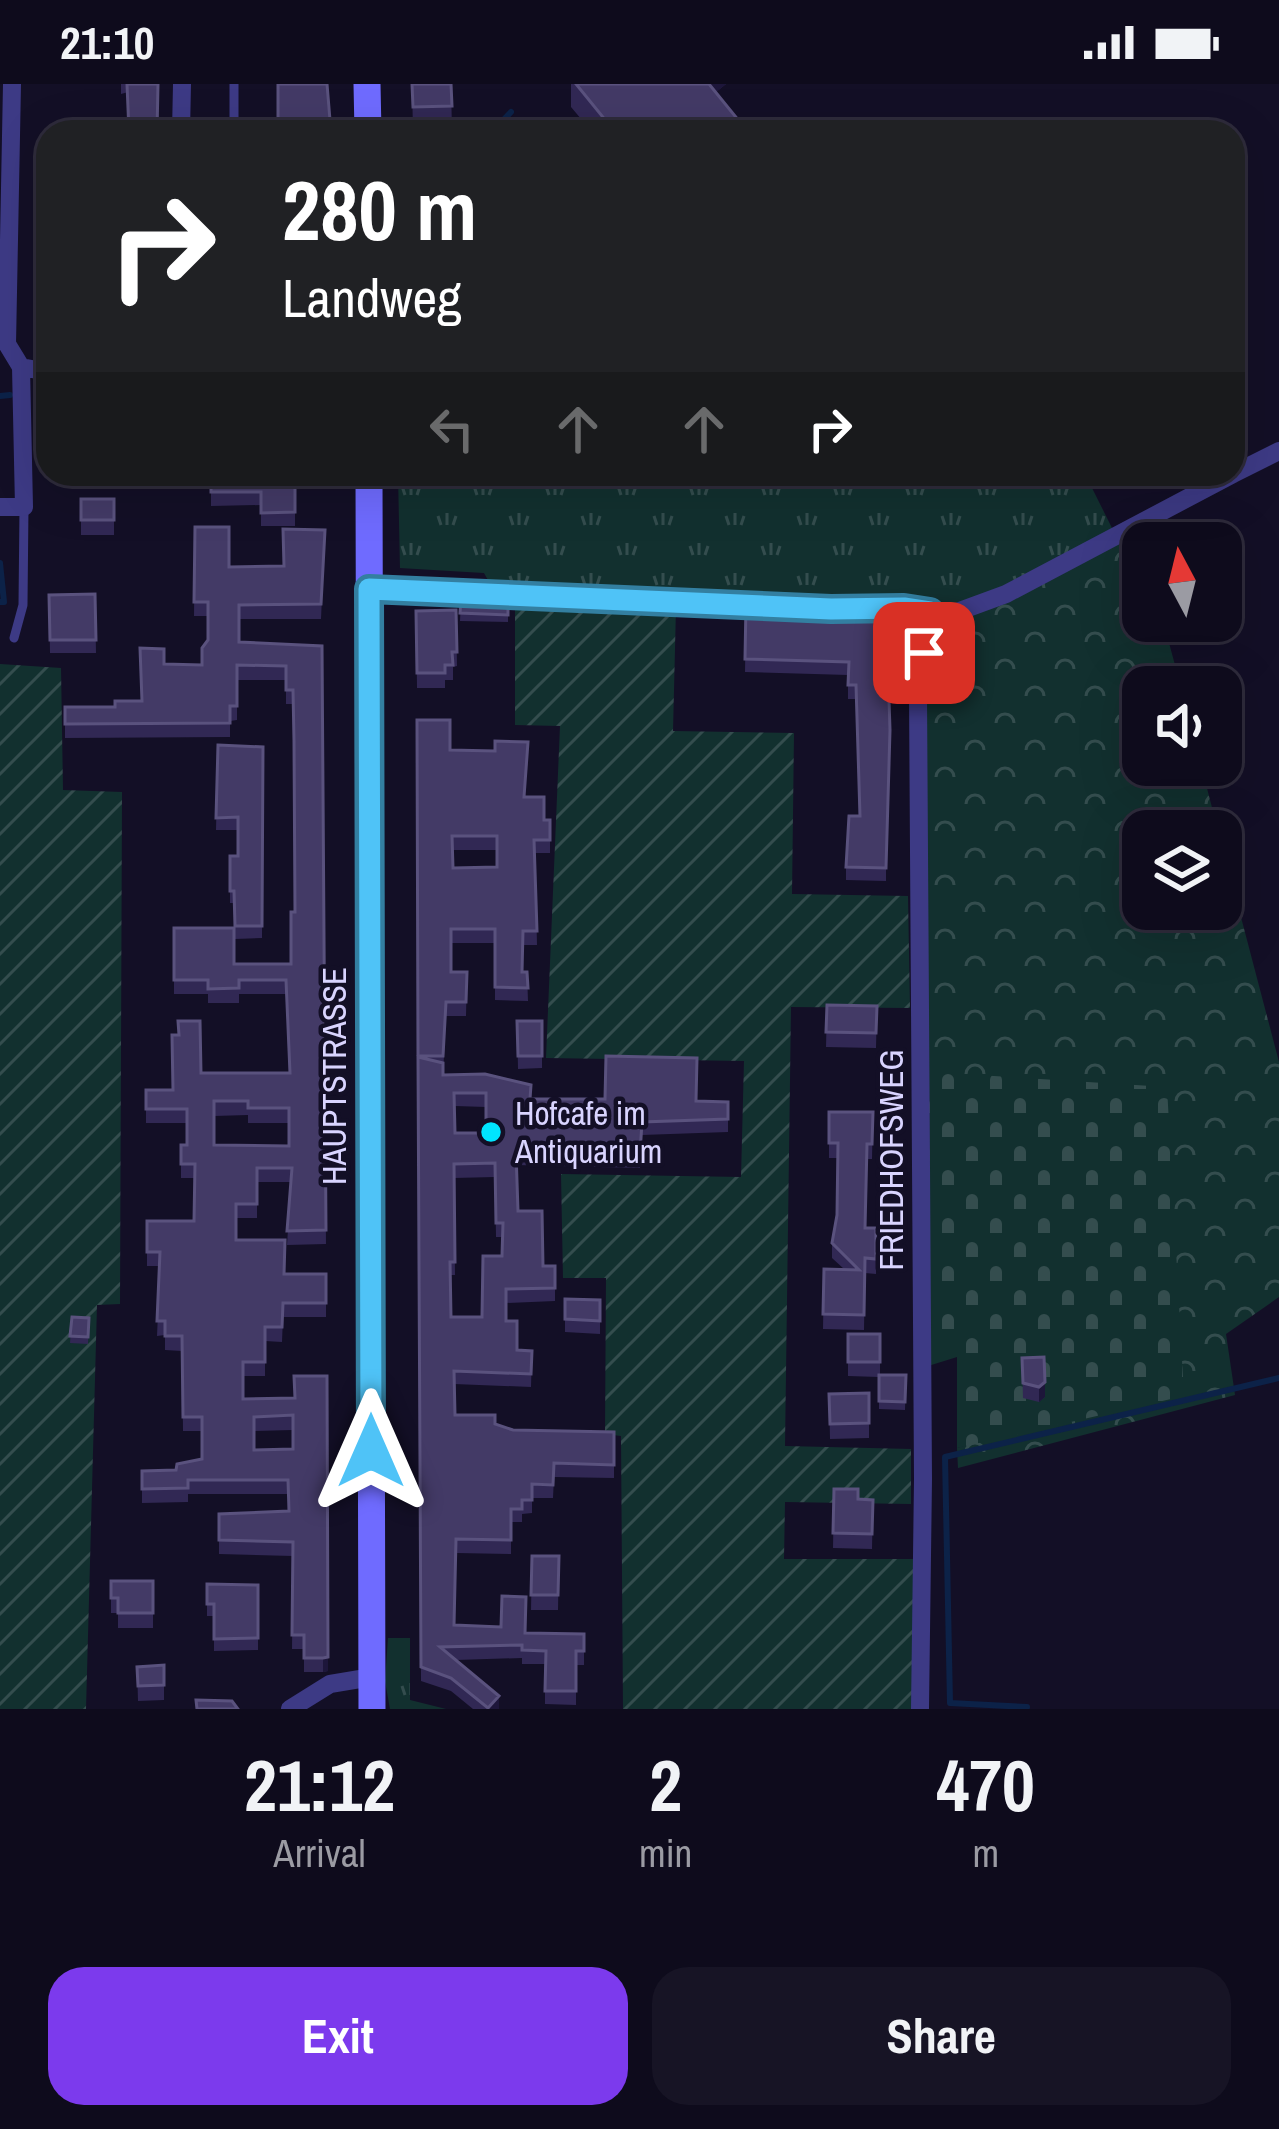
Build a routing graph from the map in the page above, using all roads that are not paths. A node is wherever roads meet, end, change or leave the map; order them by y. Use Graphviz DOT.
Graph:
graph roads {
  1 [pos="12,84"];
  2 [pos="182,84"];
  3 [pos="234,84"];
  4 [pos="367,84"];
  5 [pos="181,120"];
  6 [pos="234,120"];
  7 [pos="368,120"];
  8 [pos="22,368"];
  9 [pos="36,370"];
  10 [pos="1279,451"];
  11 [pos="1245,468"];
  12 [pos="369,486"];
  13 [pos="1210,486"];
  14 [pos="0,507"];
  15 [pos="24,507"];
  16 [pos="369,589"];
  17 [pos="930,612"];
  18 [pos="14,638"];
  19 [pos="372,1677"];
  20 [pos="290,1709"];
  21 [pos="372,1709"];
  22 [pos="920,1709"];
  1 -- 8 [label="street"];
  2 -- 5 [label="street"];
  3 -- 6 [label="lane"];
  4 -- 7 [label="main road"];
  8 -- 9 [label="street"];
  8 -- 15 [label="street"];
  10 -- 11 [label="street"];
  12 -- 16 [label="main road, HAUPTSTRASSE"];
  13 -- 17 [label="street"];
  14 -- 15 [label="street"];
  15 -- 18 [label="lane"];
  16 -- 17 [label="street"];
  16 -- 19 [label="main road, HAUPTSTRASSE"];
  17 -- 22 [label="street, FRIEDHOFSWEG"];
  19 -- 20 [label="street"];
  19 -- 21 [label="main road, HAUPTSTRASSE"];
}
